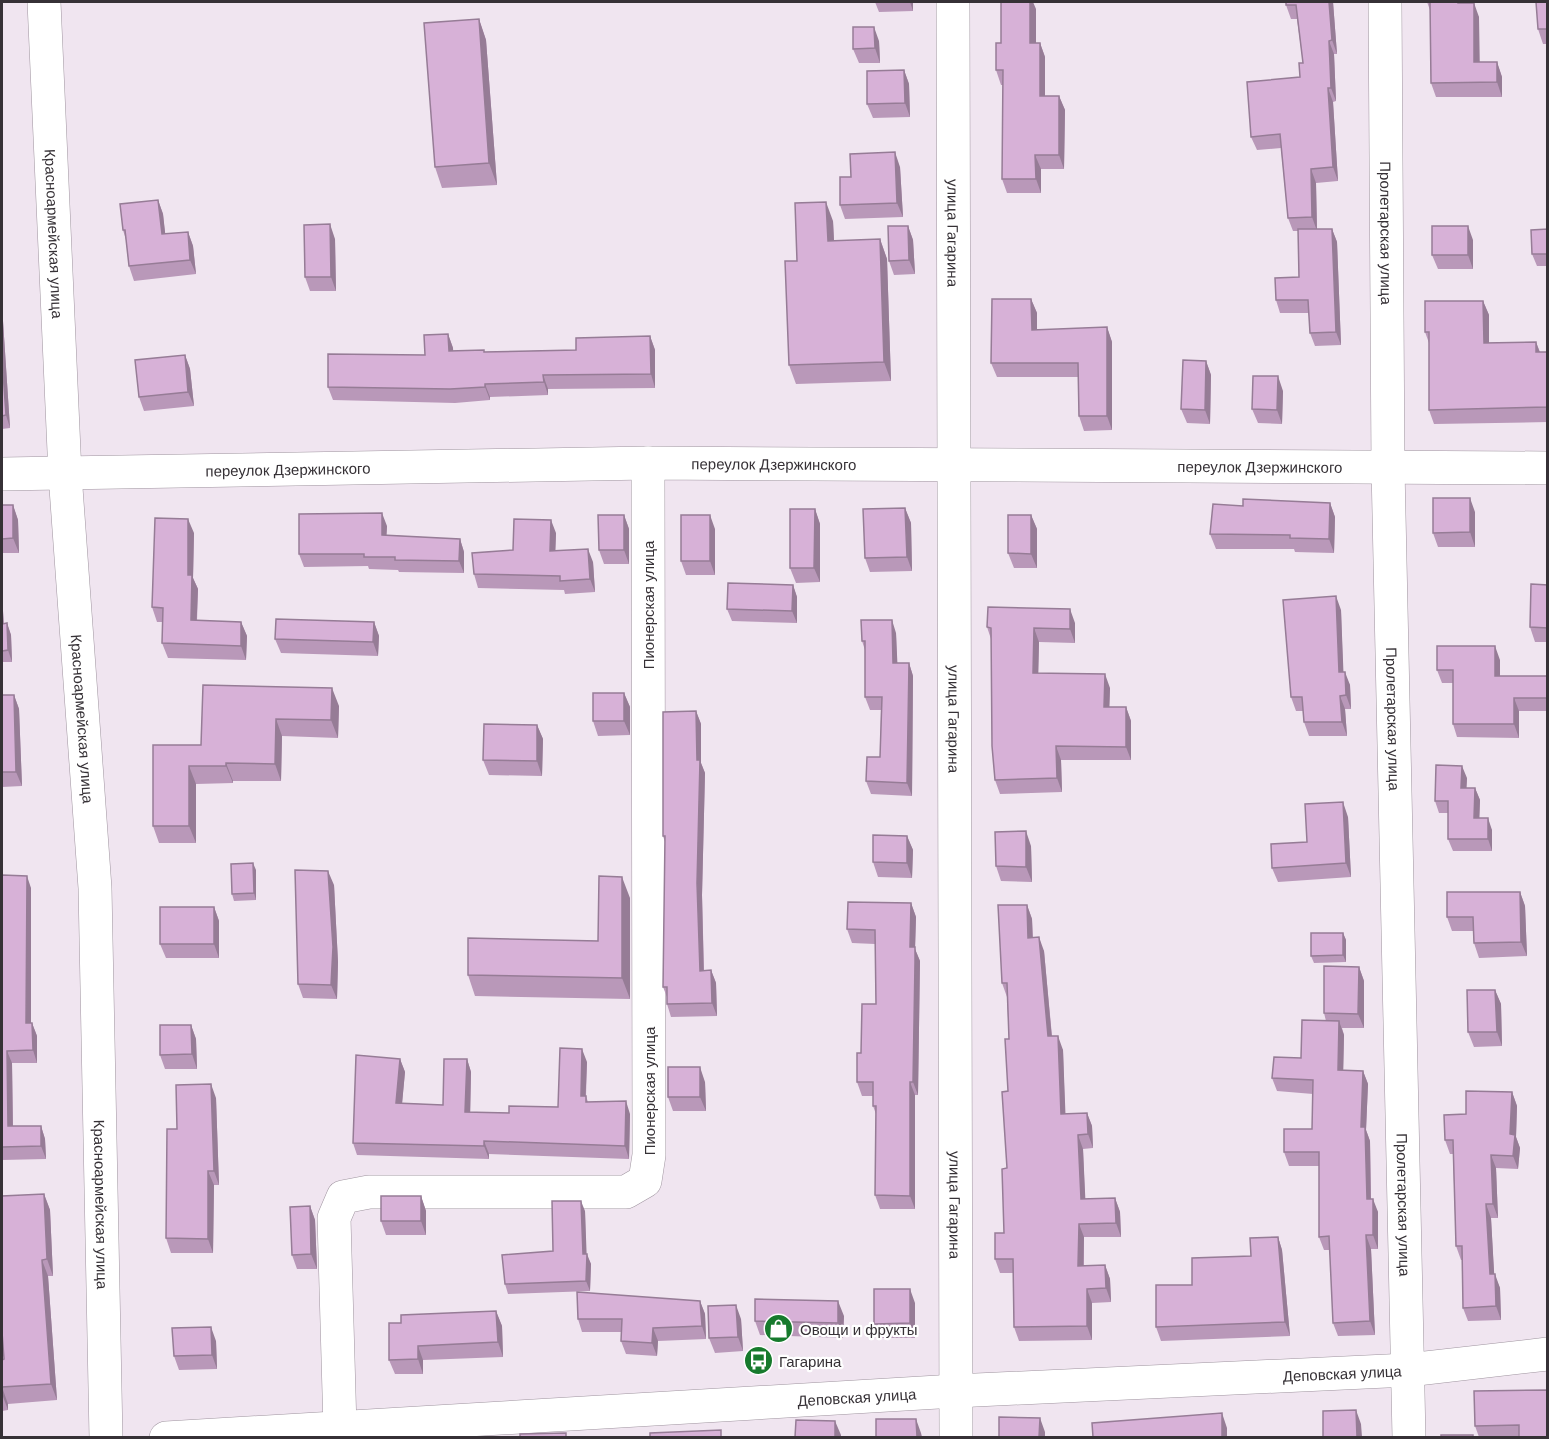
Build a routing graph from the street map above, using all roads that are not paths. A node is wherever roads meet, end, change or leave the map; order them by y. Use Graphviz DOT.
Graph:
graph roads {
  1 [pos="44,2"];
  2 [pos="953,2"];
  3 [pos="1385,2"];
  4 [pos="648,463"];
  5 [pos="955,465"];
  6 [pos="1388,468"];
  7 [pos="1548,468"];
  8 [pos="2,474"];
  9 [pos="65,474"];
  10 [pos="1548,1354"];
  11 [pos="1408,1370"];
  12 [pos="956,1391"];
  13 [pos="340,1428"];
  14 [pos="509,1428"];
  15 [pos="106,1437"];
  16 [pos="166,1437"];
  17 [pos="956,1437"];
  18 [pos="1409,1437"];
  1 -- 9 [label="street, Красноармейская улица"];
  2 -- 5 [label="street, улица Гагарина"];
  3 -- 6 [label="street, Пролетарская улица"];
  4 -- 5 [label="street, переулок Дзержинского"];
  4 -- 9 [label="street, переулок Дзержинского"];
  4 -- 13 [label="street, Пионерская улица"];
  5 -- 6 [label="street, переулок Дзержинского"];
  5 -- 12 [label="street, улица Гагарина"];
  6 -- 7 [label="street, переулок Дзержинского"];
  6 -- 11 [label="street, Пролетарская улица"];
  8 -- 9 [label="street, переулок Дзержинского"];
  9 -- 15 [label="street, Красноармейская улица"];
  10 -- 11 [label="street, Деповская улица"];
  11 -- 12 [label="street, Деповская улица"];
  11 -- 18 [label="street, Пролетарская улица"];
  12 -- 14 [label="street, Деповская улица"];
  12 -- 17 [label="street, улица Гагарина"];
  13 -- 14 [label="street, Деповская улица"];
  13 -- 16 [label="street, Деповская улица"];
}
